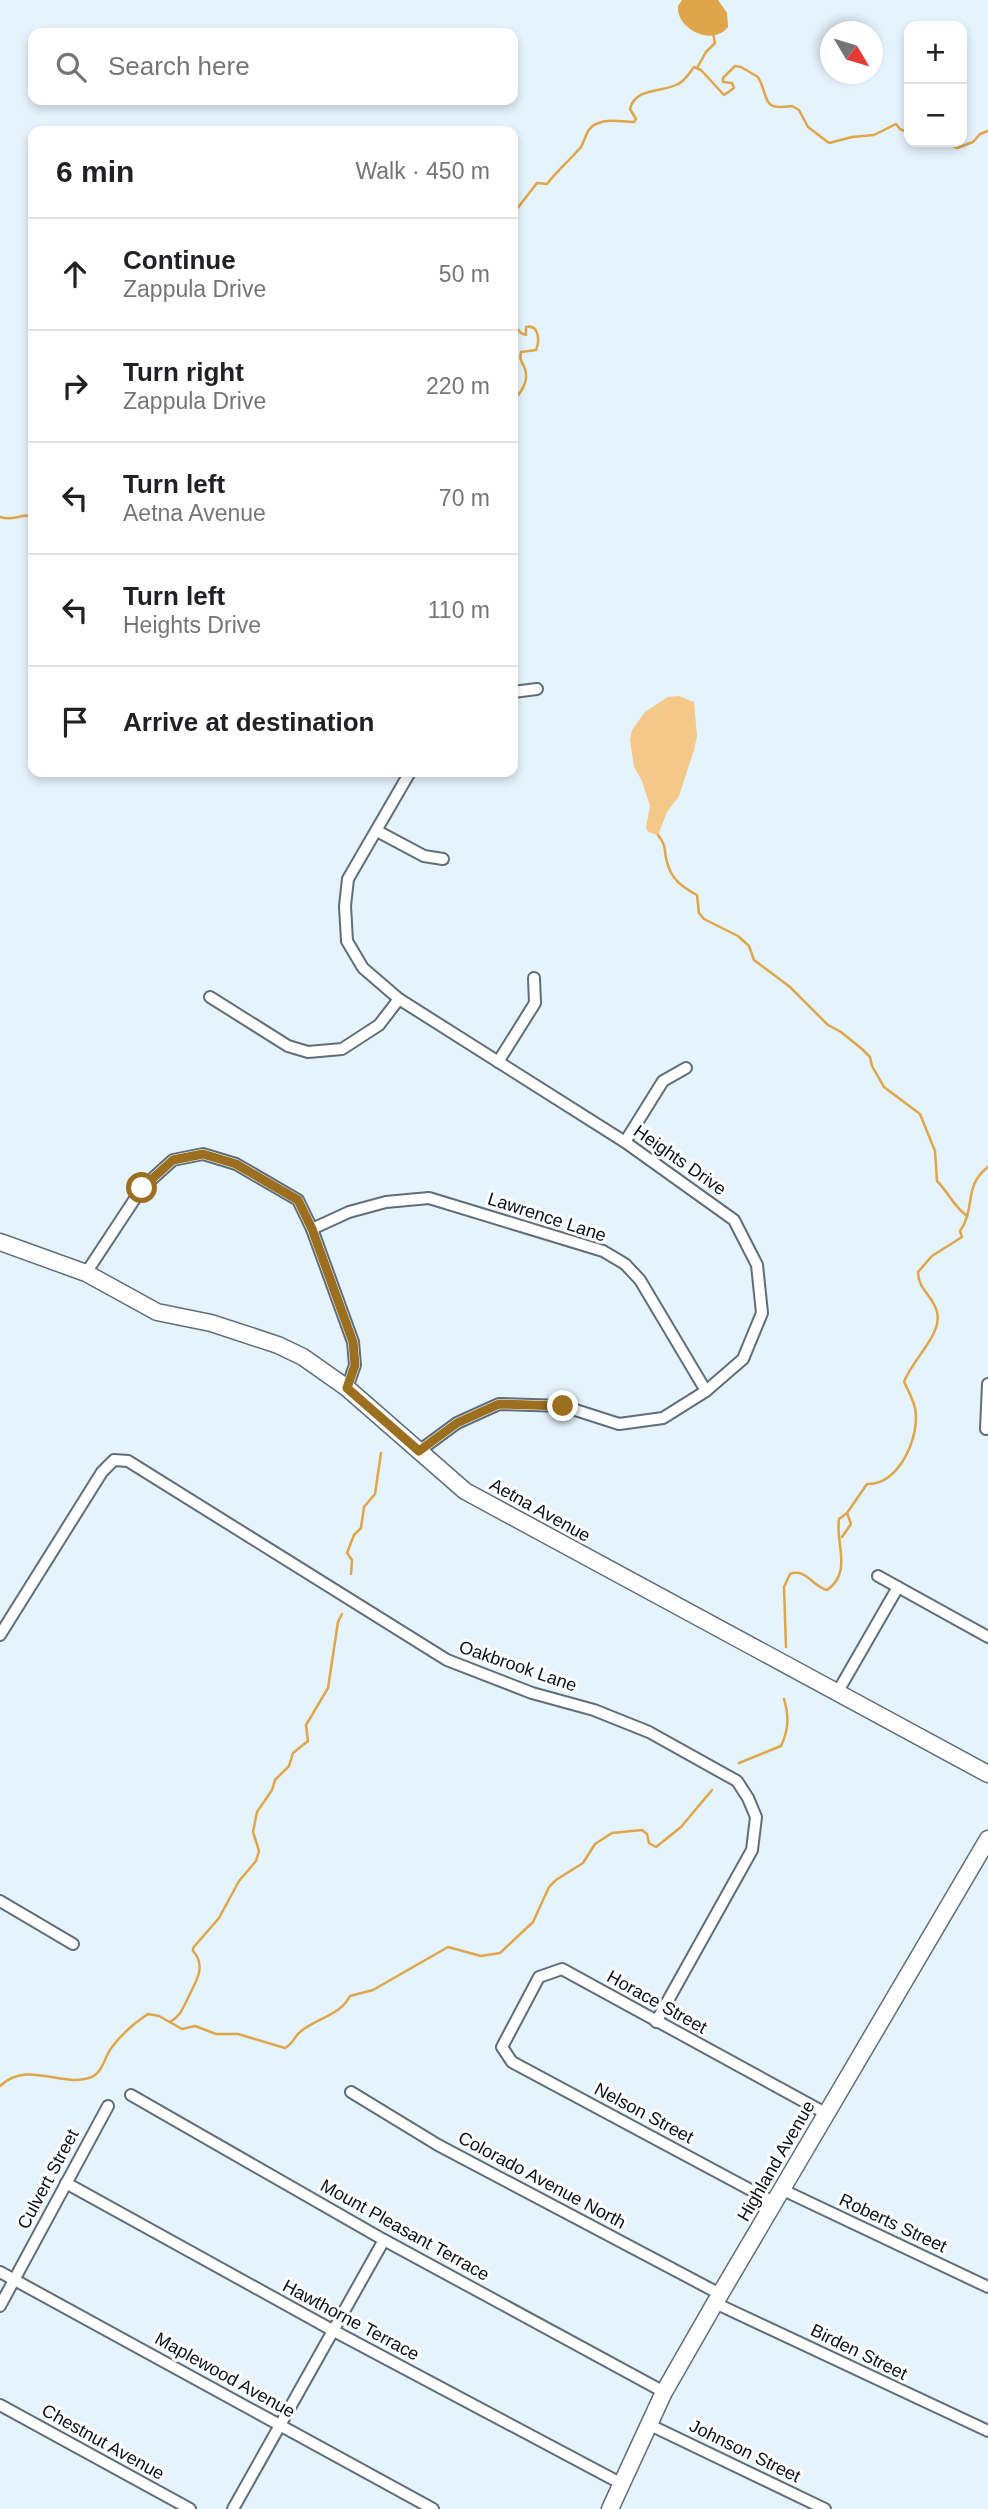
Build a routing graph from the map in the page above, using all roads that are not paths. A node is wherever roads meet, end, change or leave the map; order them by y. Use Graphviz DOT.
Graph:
graph roads {
  1 [pos="537,689"];
  2 [pos="518,691"];
  3 [pos="408,777"];
  4 [pos="377,831"];
  5 [pos="443,859"];
  6 [pos="534,978"];
  7 [pos="210,997"];
  8 [pos="400,999"];
  9 [pos="498,1062"];
  10 [pos="686,1068"];
  11 [pos="625,1142"];
  12 [pos="312,1229"];
  13 [pos="0,1242"];
  14 [pos="86,1273"];
  15 [pos="988,1384"];
  16 [pos="347,1388"];
  17 [pos="706,1391"];
  18 [pos="986,1429"];
  19 [pos="419,1451"];
  20 [pos="878,1576"];
  21 [pos="898,1587"];
  22 [pos="0,1635"];
  23 [pos="988,1637"];
  24 [pos="837,1693"];
  25 [pos="988,1774"];
  26 [pos="988,1839"];
  27 [pos="0,1900"];
  28 [pos="73,1944"];
  29 [pos="656,2022"];
  30 [pos="502,2047"];
  31 [pos="351,2092"];
  32 [pos="131,2095"];
  33 [pos="108,2106"];
  34 [pos="827,2114"];
  35 [pos="66,2183"];
  36 [pos="779,2197"];
  37 [pos="384,2240"];
  38 [pos="0,2272"];
  39 [pos="14,2280"];
  40 [pos="988,2287"];
  41 [pos="718,2298"];
  42 [pos="0,2306"];
  43 [pos="334,2331"];
  44 [pos="664,2392"];
  45 [pos="0,2405"];
  46 [pos="281,2426"];
  47 [pos="650,2426"];
  48 [pos="988,2431"];
  49 [pos="622,2484"];
  50 [pos="190,2509"];
  51 [pos="233,2509"];
  52 [pos="433,2509"];
  53 [pos="610,2509"];
  54 [pos="825,2509"];
  1 -- 2 [label="street"];
  3 -- 4 [label="street, Heights Drive"];
  4 -- 5 [label="street"];
  4 -- 8 [label="street, Heights Drive"];
  6 -- 9 [label="street"];
  7 -- 8 [label="street"];
  8 -- 9 [label="street, Heights Drive"];
  9 -- 11 [label="street, Heights Drive"];
  10 -- 11 [label="street"];
  11 -- 17 [label="street, Heights Drive"];
  12 -- 14 [label="street"];
  12 -- 16 [label="street"];
  12 -- 17 [label="street, Lawrence Lane"];
  13 -- 14 [label="street, Aetna Avenue"];
  14 -- 16 [label="street, Aetna Avenue"];
  15 -- 18 [label="street"];
  16 -- 19 [label="street, Aetna Avenue"];
  17 -- 19 [label="street, Heights Drive"];
  19 -- 24 [label="street, Aetna Avenue"];
  20 -- 21 [label="street"];
  21 -- 23 [label="street"];
  21 -- 24 [label="street"];
  22 -- 29 [label="street, Oakbrook Lane"];
  24 -- 25 [label="street, Aetna Avenue"];
  26 -- 34 [label="street, Highland Avenue"];
  27 -- 28 [label="street"];
  29 -- 30 [label="street, Horace Street"];
  29 -- 34 [label="street, Horace Street"];
  30 -- 36 [label="street, Nelson Street"];
  31 -- 41 [label="street, Colorado Avenue North"];
  32 -- 37 [label="street, Mount Pleasant Terrace"];
  33 -- 35 [label="street, Culvert Street"];
  34 -- 36 [label="street, Highland Avenue"];
  35 -- 39 [label="street, Culvert Street"];
  35 -- 43 [label="street, Hawthorne Terrace"];
  36 -- 40 [label="street, Roberts Street"];
  36 -- 41 [label="street, Highland Avenue"];
  37 -- 43 [label="street"];
  37 -- 44 [label="street, Mount Pleasant Terrace"];
  38 -- 39 [label="street, Maplewood Avenue"];
  39 -- 42 [label="street, Culvert Street"];
  39 -- 46 [label="street, Maplewood Avenue"];
  41 -- 44 [label="street, Highland Avenue"];
  41 -- 48 [label="street, Birden Street"];
  43 -- 46 [label="street"];
  43 -- 49 [label="street, Hawthorne Terrace"];
  44 -- 47 [label="street, Highland Avenue"];
  45 -- 50 [label="street, Chestnut Avenue"];
  46 -- 51 [label="street"];
  46 -- 52 [label="street, Maplewood Avenue"];
  47 -- 49 [label="street, Highland Avenue"];
  47 -- 54 [label="street, Johnson Street"];
  49 -- 53 [label="street, Highland Avenue"];
}
